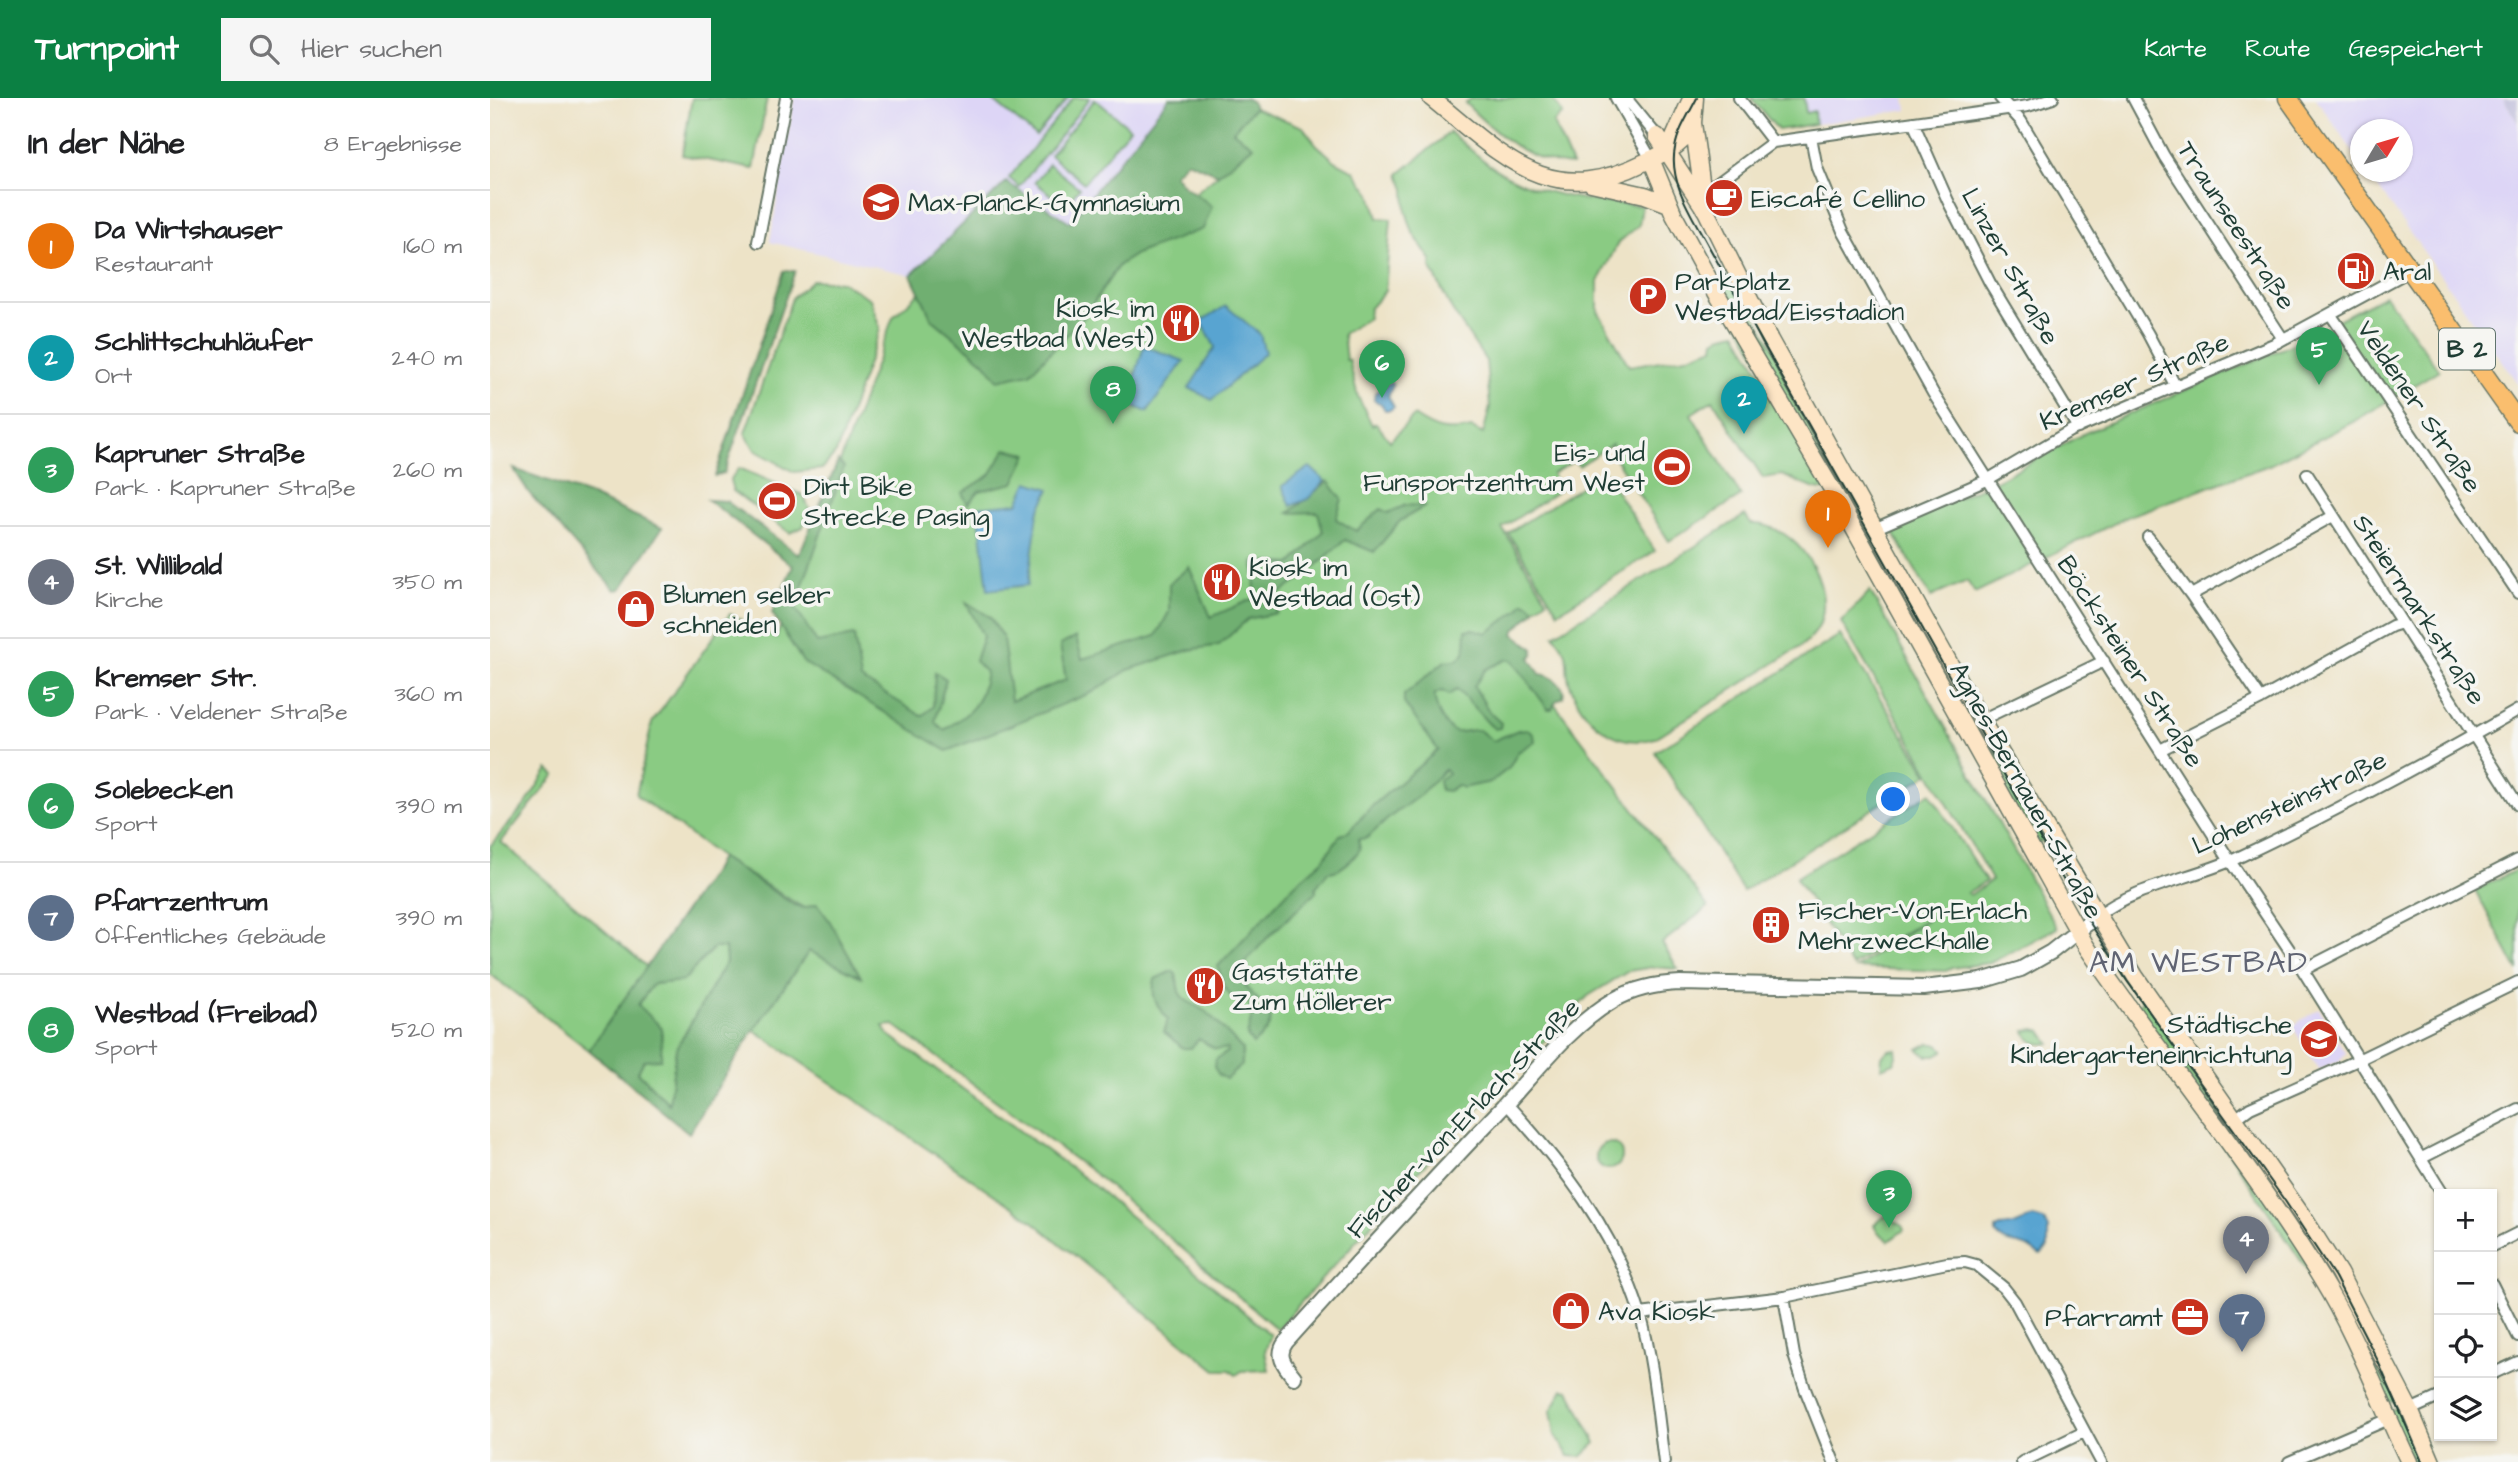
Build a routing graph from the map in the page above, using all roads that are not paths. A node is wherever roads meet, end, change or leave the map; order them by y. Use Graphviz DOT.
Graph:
graph roads {
  1 [pos="786,98"];
  2 [pos="1431,98"];
  3 [pos="1616,98"];
  4 [pos="1626,98"];
  5 [pos="1693,98"];
  6 [pos="1739,98"];
  7 [pos="2000,98"];
  8 [pos="2053,98"];
  9 [pos="2133,98"];
  10 [pos="2288,98"];
  11 [pos="2008,108"];
  12 [pos="1693,122"];
  13 [pos="1913,122"];
  14 [pos="1657,136"];
  15 [pos="1811,137"];
  16 [pos="1773,142"];
  17 [pos="1671,156"];
  18 [pos="1651,159"];
  19 [pos="1578,180"];
  20 [pos="1702,189"];
  21 [pos="1669,204"];
  22 [pos="1706,211"];
  23 [pos="758,242"];
  24 [pos="2411,270"];
  25 [pos="2331,315"];
  26 [pos="2283,339"];
  27 [pos="2176,387"];
  28 [pos="2518,422"];
  29 [pos="2078,428"];
  30 [pos="2307,474"];
  31 [pos="1987,480"];
  32 [pos="2333,516"];
  33 [pos="1874,529"];
  34 [pos="2148,537"];
  35 [pos="2518,593"];
  36 [pos="2192,595"];
  37 [pos="2402,623"];
  38 [pos="2104,661"];
  39 [pos="2261,699"];
  40 [pos="2518,709"];
  41 [pos="1981,720"];
  42 [pos="2474,735"];
  43 [pos="2160,750"];
  44 [pos="2518,805"];
  45 [pos="2518,860"];
  46 [pos="2230,861"];
  47 [pos="2097,916"];
  48 [pos="2078,931"];
  49 [pos="2303,971"];
  50 [pos="2518,982"];
  51 [pos="2358,1060"];
  52 [pos="1506,1103"];
  53 [pos="2518,1109"];
  54 [pos="2235,1119"];
  55 [pos="2422,1158"];
  56 [pos="2440,1189"];
  57 [pos="2518,1233"];
  58 [pos="2497,1244"];
  59 [pos="2497,1294"];
  60 [pos="1784,1297"];
  61 [pos="1640,1314"];
  62 [pos="2518,1336"];
  63 [pos="2518,1362"];
  64 [pos="2497,1372"];
  65 [pos="1294,1377"];
  66 [pos="2434,1399"];
  67 [pos="2410,1410"];
  68 [pos="2389,1419"];
  69 [pos="2084,1432"];
  70 [pos="1664,1462"];
  71 [pos="1833,1462"];
  72 [pos="2022,1462"];
  73 [pos="2101,1462"];
  74 [pos="2289,1462"];
  75 [pos="2409,1462"];
  76 [pos="2432,1462"];
  1 -- 23 [label="street"];
  2 -- 19 [label="main road"];
  3 -- 18 [label="street"];
  4 -- 14 [label="street"];
  5 -- 12 [label="main road, Agnes-Bernauer-Straße"];
  5 -- 17 [label="main road"];
  6 -- 16 [label="street"];
  7 -- 11 [label="street"];
  8 -- 11 [label="street"];
  9 -- 26 [label="street, Traunseestraße"];
  10 -- 24 [label="main road, B 2"];
  11 -- 13 [label="street"];
  11 -- 27 [label="street"];
  12 -- 17 [label="main road"];
  12 -- 20 [label="main road, Agnes-Bernauer-Straße"];
  13 -- 15 [label="street"];
  13 -- 29 [label="street, Linzer Straße"];
  14 -- 17 [label="main road, Agnes-Bernauer-Straße"];
  14 -- 18 [label="main road"];
  15 -- 16 [label="street"];
  15 -- 31 [label="street, Böcksteiner Straße"];
  16 -- 20 [label="street"];
  17 -- 18 [label="main road"];
  17 -- 22 [label="main road, Agnes-Bernauer-Straße"];
  18 -- 19 [label="main road"];
  18 -- 21 [label="main road, Agnes-Bernauer-Straße"];
  19 -- 21 [label="main road"];
  20 -- 22 [label="main road, Agnes-Bernauer-Straße"];
  21 -- 48 [label="main road, Agnes-Bernauer-Straße"];
  22 -- 33 [label="main road, Agnes-Bernauer-Straße"];
  24 -- 25 [label="street, Kremser Straße"];
  24 -- 28 [label="main road, B 2"];
  25 -- 26 [label="street, Kremser Straße"];
  25 -- 35 [label="street, Veldener Straße"];
  26 -- 27 [label="street, Kremser Straße"];
  27 -- 29 [label="street, Kremser Straße"];
  29 -- 31 [label="street, Kremser Straße"];
  30 -- 32 [label="street, Steiermarkstraße"];
  31 -- 33 [label="street, Kremser Straße"];
  31 -- 38 [label="street, Böcksteiner Straße"];
  32 -- 36 [label="street"];
  32 -- 37 [label="street, Steiermarkstraße"];
  33 -- 41 [label="main road, Agnes-Bernauer-Straße"];
  34 -- 36 [label="street"];
  36 -- 39 [label="street"];
  37 -- 39 [label="street"];
  37 -- 42 [label="street, Steiermarkstraße"];
  38 -- 41 [label="street"];
  38 -- 43 [label="street, Böcksteiner Straße"];
  39 -- 43 [label="street"];
  40 -- 42 [label="street, Lohensteinstraße"];
  41 -- 47 [label="main road, Agnes-Bernauer-Straße"];
  42 -- 44 [label="street, Steiermarkstraße"];
  42 -- 46 [label="street, Lohensteinstraße"];
  43 -- 46 [label="street, Böcksteiner Straße"];
  45 -- 49 [label="street"];
  46 -- 47 [label="street, Lohensteinstraße"];
  46 -- 49 [label="street, Böcksteiner Straße"];
  47 -- 48 [label="street, Lohensteinstraße"];
  47 -- 54 [label="main road, Agnes-Bernauer-Straße"];
  48 -- 52 [label="street, Fischer-von-Erlach-Straße"];
  48 -- 68 [label="main road, Agnes-Bernauer-Straße"];
  49 -- 51 [label="street, Böcksteiner Straße"];
  50 -- 51 [label="street"];
  51 -- 54 [label="street"];
  51 -- 55 [label="street, Böcksteiner Straße"];
  52 -- 61 [label="street"];
  52 -- 65 [label="street, Fischer-von-Erlach-Straße"];
  53 -- 55 [label="street"];
  54 -- 67 [label="main road, Agnes-Bernauer-Straße"];
  55 -- 56 [label="street, Böcksteiner Straße"];
  57 -- 58 [label="street"];
  59 -- 62 [label="street"];
  60 -- 61 [label="street"];
  60 -- 69 [label="street"];
  60 -- 71 [label="street"];
  61 -- 70 [label="street"];
  63 -- 64 [label="street"];
  66 -- 67 [label="street"];
  67 -- 76 [label="main road, Agnes-Bernauer-Straße"];
  68 -- 74 [label="street"];
  68 -- 75 [label="main road, Agnes-Bernauer-Straße"];
  69 -- 72 [label="street"];
  69 -- 73 [label="street"];
}
